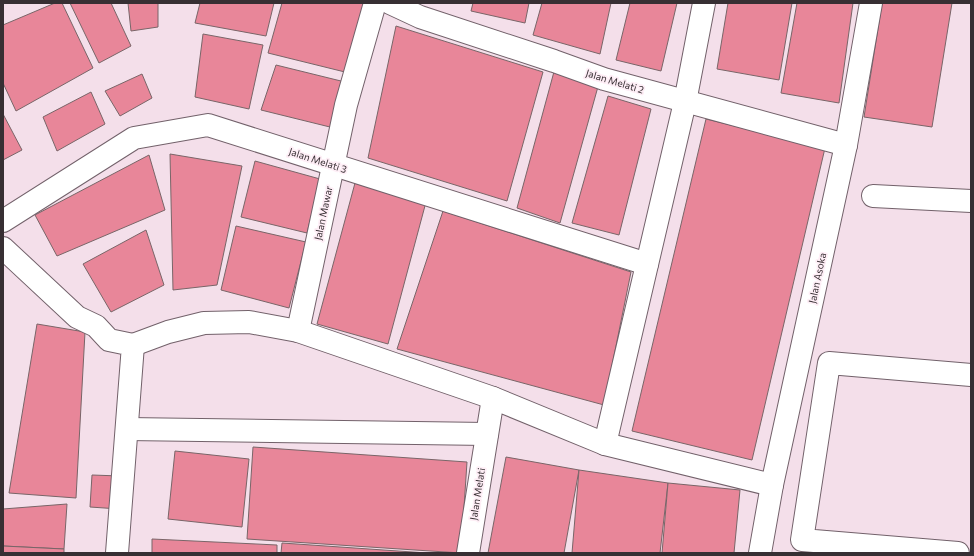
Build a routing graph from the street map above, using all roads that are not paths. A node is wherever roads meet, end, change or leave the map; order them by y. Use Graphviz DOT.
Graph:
graph roads {
  1 [pos="375,3"];
  2 [pos="390,3"];
  3 [pos="704,3"];
  4 [pos="871,3"];
  5 [pos="685,102"];
  6 [pos="846,145"];
  7 [pos="333,165"];
  8 [pos="873,196"];
  9 [pos="971,201"];
  10 [pos="3,221"];
  11 [pos="3,248"];
  12 [pos="647,264"];
  13 [pos="298,331"];
  14 [pos="133,345"];
  15 [pos="971,375"];
  16 [pos="493,398"];
  17 [pos="127,429"];
  18 [pos="487,434"];
  19 [pos="605,444"];
  20 [pos="772,485"];
  21 [pos="118,553"];
  22 [pos="468,553"];
  23 [pos="760,553"];
  24 [pos="958,553"];
  1 -- 7 [label="street, Jalan Mawar"];
  2 -- 5 [label="street, Jalan Melati 2"];
  3 -- 5 [label="street"];
  4 -- 6 [label="street, Jalan Asoka"];
  5 -- 6 [label="street, Jalan Melati 2"];
  5 -- 12 [label="street"];
  6 -- 20 [label="street, Jalan Asoka"];
  7 -- 10 [label="street, Jalan Melati 3"];
  7 -- 12 [label="street, Jalan Melati 3"];
  7 -- 13 [label="street, Jalan Mawar"];
  8 -- 9 [label="street"];
  11 -- 14 [label="street"];
  12 -- 19 [label="street"];
  13 -- 14 [label="street"];
  13 -- 16 [label="street"];
  14 -- 17 [label="street"];
  15 -- 24 [label="street"];
  16 -- 18 [label="street, Jalan Melati"];
  16 -- 19 [label="street"];
  17 -- 18 [label="street"];
  17 -- 21 [label="street"];
  18 -- 22 [label="street, Jalan Melati"];
  19 -- 20 [label="street"];
  20 -- 23 [label="street, Jalan Asoka"];
}
